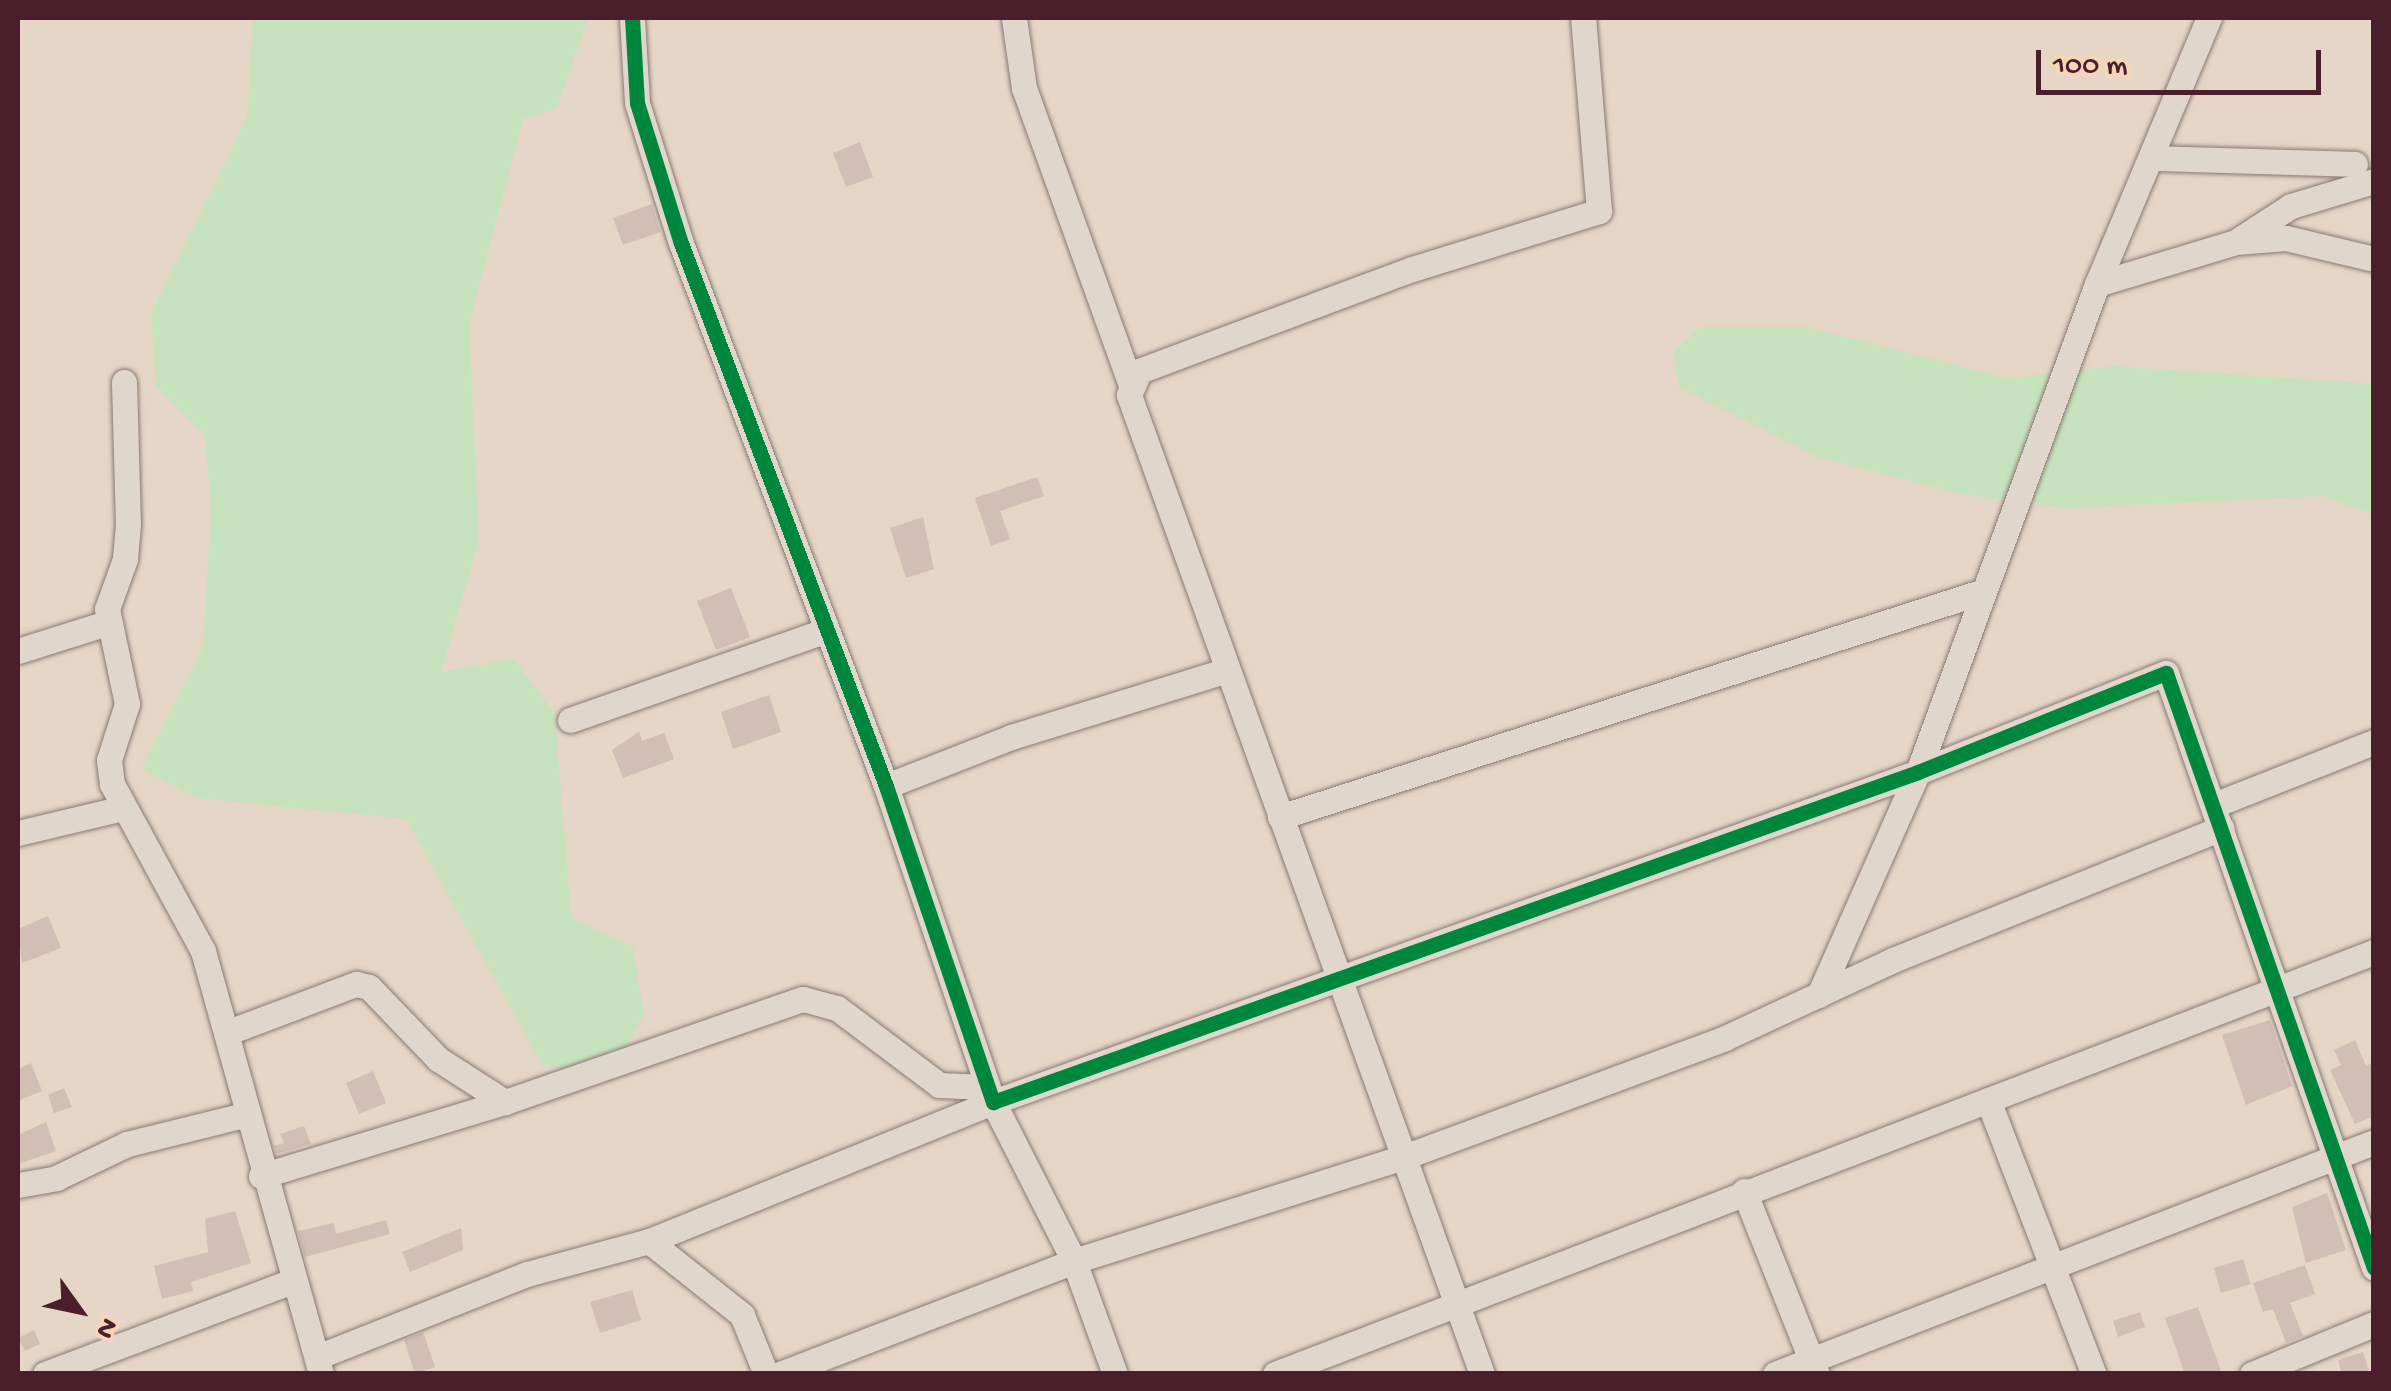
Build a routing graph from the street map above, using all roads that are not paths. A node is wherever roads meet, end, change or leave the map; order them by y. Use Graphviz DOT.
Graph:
graph roads {
  1 [pos="632,18"];
  2 [pos="1014,18"];
  3 [pos="1583,18"];
  4 [pos="2209,18"];
  5 [pos="2153,158"];
  6 [pos="2364,172"];
  7 [pos="2236,242"];
  8 [pos="2374,259"];
  9 [pos="2097,284"];
  10 [pos="124,382"];
  11 [pos="1130,382"];
  12 [pos="1981,592"];
  13 [pos="108,623"];
  14 [pos="824,631"];
  15 [pos="18,651"];
  16 [pos="1227,670"];
  17 [pos="570,720"];
  18 [pos="2374,742"];
  19 [pos="1918,772"];
  20 [pos="886,786"];
  21 [pos="123,808"];
  22 [pos="1280,817"];
  23 [pos="2218,817"];
  24 [pos="18,833"];
  25 [pos="2374,952"];
  26 [pos="1340,978"];
  27 [pos="2279,989"];
  28 [pos="1819,995"];
  29 [pos="226,1032"];
  30 [pos="990,1094"];
  31 [pos="1988,1100"];
  32 [pos="505,1102"];
  33 [pos="244,1115"];
  34 [pos="2374,1142"];
  35 [pos="2338,1156"];
  36 [pos="1404,1157"];
  37 [pos="261,1176"];
  38 [pos="18,1185"];
  39 [pos="1744,1191"];
  40 [pos="649,1241"];
  41 [pos="1074,1262"];
  42 [pos="2052,1264"];
  43 [pos="2374,1268"];
  44 [pos="294,1281"];
  45 [pos="1459,1307"];
  46 [pos="2374,1324"];
  47 [pos="319,1365"];
  48 [pos="1815,1368"];
  49 [pos="46,1374"];
  50 [pos="766,1374"];
  51 [pos="780,1374"];
  52 [pos="1115,1374"];
  53 [pos="1275,1374"];
  54 [pos="1482,1374"];
  55 [pos="1775,1374"];
  56 [pos="2094,1374"];
  57 [pos="2252,1374"];
  1 -- 14 [label="street"];
  2 -- 11 [label="street"];
  3 -- 11 [label="street"];
  4 -- 5 [label="street"];
  5 -- 6 [label="street"];
  5 -- 9 [label="street"];
  6 -- 7 [label="street"];
  7 -- 8 [label="street"];
  7 -- 9 [label="street"];
  9 -- 12 [label="street"];
  10 -- 13 [label="street"];
  11 -- 16 [label="street"];
  12 -- 19 [label="street"];
  12 -- 22 [label="street"];
  13 -- 15 [label="street"];
  13 -- 21 [label="street"];
  14 -- 17 [label="street"];
  14 -- 20 [label="street"];
  16 -- 20 [label="street"];
  16 -- 22 [label="street"];
  18 -- 23 [label="street"];
  19 -- 23 [label="street"];
  19 -- 26 [label="street"];
  19 -- 28 [label="street"];
  20 -- 30 [label="street"];
  21 -- 24 [label="street"];
  21 -- 29 [label="street"];
  22 -- 26 [label="street"];
  23 -- 27 [label="street"];
  23 -- 28 [label="street"];
  25 -- 27 [label="street"];
  26 -- 30 [label="street"];
  26 -- 36 [label="street"];
  27 -- 31 [label="street"];
  27 -- 35 [label="street"];
  28 -- 36 [label="street"];
  29 -- 32 [label="street"];
  29 -- 33 [label="street"];
  30 -- 32 [label="street"];
  30 -- 40 [label="street"];
  30 -- 41 [label="street"];
  31 -- 39 [label="street"];
  31 -- 42 [label="street"];
  32 -- 37 [label="street"];
  33 -- 37 [label="street"];
  33 -- 38 [label="street"];
  34 -- 35 [label="street"];
  35 -- 42 [label="street"];
  35 -- 43 [label="street"];
  36 -- 41 [label="street"];
  36 -- 45 [label="street"];
  37 -- 44 [label="street"];
  39 -- 45 [label="street"];
  39 -- 48 [label="street"];
  40 -- 47 [label="street"];
  40 -- 50 [label="street"];
  41 -- 51 [label="street"];
  41 -- 52 [label="street"];
  42 -- 48 [label="street"];
  42 -- 56 [label="street"];
  44 -- 47 [label="street"];
  44 -- 49 [label="street"];
  45 -- 53 [label="street"];
  45 -- 54 [label="street"];
  46 -- 57 [label="street"];
  48 -- 55 [label="street"];
}
